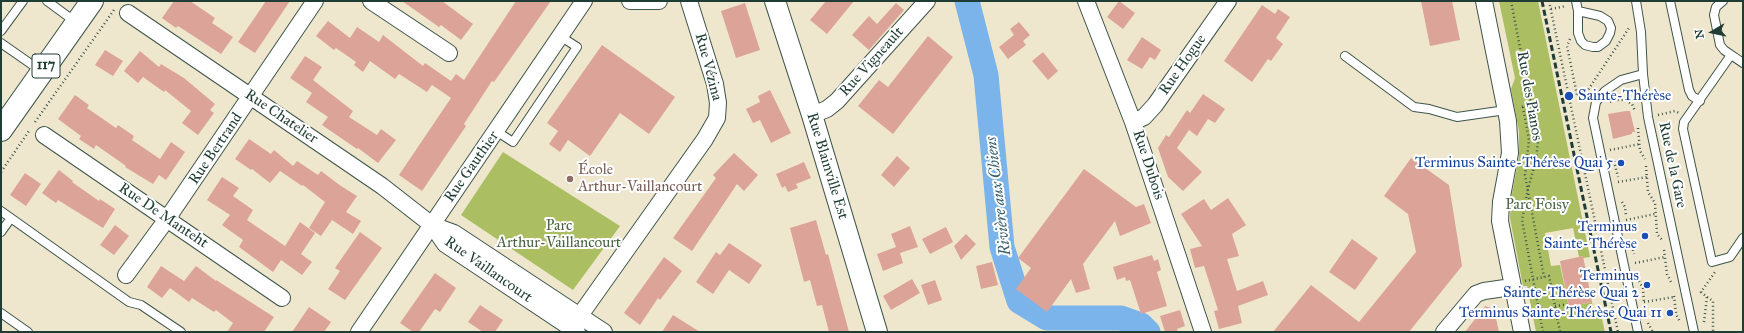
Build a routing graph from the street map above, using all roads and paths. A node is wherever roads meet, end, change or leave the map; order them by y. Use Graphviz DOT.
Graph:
graph roads {
  1 [pos="23,1"];
  2 [pos="47,1"];
  3 [pos="92,1"];
  4 [pos="315,1"];
  5 [pos="371,1"];
  6 [pos="584,1"];
  7 [pos="630,1"];
  8 [pos="659,1"];
  9 [pos="689,1"];
  10 [pos="775,1"];
  11 [pos="927,1"];
  12 [pos="1086,1"];
  13 [pos="1228,1"];
  14 [pos="1484,1"];
  15 [pos="1511,1"];
  16 [pos="1550,1"];
  17 [pos="1576,1"];
  18 [pos="1636,1"];
  19 [pos="1670,1"];
  20 [pos="1721,2"];
  21 [pos="1562,7"];
  22 [pos="1551,9"];
  23 [pos="122,10"];
  24 [pos="1578,11"];
  25 [pos="76,22"];
  26 [pos="1632,24"];
  27 [pos="1,31"];
  28 [pos="1570,39"];
  29 [pos="1,43"];
  30 [pos="448,53"];
  31 [pos="1731,55"];
  32 [pos="1346,56"];
  33 [pos="1743,63"];
  34 [pos="42,72"];
  35 [pos="1643,74"];
  36 [pos="1577,95"];
  37 [pos="251,96"];
  38 [pos="1569,96"];
  39 [pos="1584,96"];
  40 [pos="1590,98"];
  41 [pos="1700,101"];
  42 [pos="1541,103"];
  43 [pos="1608,104"];
  44 [pos="1532,105"];
  45 [pos="1523,107"];
  46 [pos="1512,109"];
  47 [pos="1682,114"];
  48 [pos="812,115"];
  49 [pos="1636,115"];
  50 [pos="1656,115"];
  51 [pos="1133,122"];
  52 [pos="1638,125"];
  53 [pos="1,130"];
  54 [pos="44,135"];
  55 [pos="1640,144"];
  56 [pos="1610,150"];
  57 [pos="1,172"];
  58 [pos="1647,177"];
  59 [pos="1618,182"];
  60 [pos="1528,190"];
  61 [pos="1,211"];
  62 [pos="1656,214"];
  63 [pos="11,218"];
  64 [pos="168,219"];
  65 [pos="1626,220"];
  66 [pos="432,224"];
  67 [pos="1,232"];
  68 [pos="1743,238"];
  69 [pos="1663,242"];
  70 [pos="1664,249"];
  71 [pos="1665,257"];
  72 [pos="1635,263"];
  73 [pos="1718,269"];
  74 [pos="126,275"];
  75 [pos="1544,277"];
  76 [pos="1532,279"];
  77 [pos="1672,283"];
  78 [pos="1512,287"];
  79 [pos="1673,290"];
  80 [pos="1674,297"];
  81 [pos="1707,297"];
  82 [pos="282,298"];
  83 [pos="1644,302"];
  84 [pos="1555,306"];
  85 [pos="1573,306"];
  86 [pos="1,313"];
  87 [pos="576,325"];
  88 [pos="1682,325"];
  89 [pos="1703,326"];
  90 [pos="28,332"];
  91 [pos="180,332"];
  92 [pos="359,332"];
  93 [pos="604,332"];
  94 [pos="877,332"];
  95 [pos="1203,332"];
  96 [pos="1444,332"];
  97 [pos="1522,332"];
  98 [pos="1543,332"];
  99 [pos="1560,332"];
  100 [pos="1618,332"];
  101 [pos="1638,332"];
  102 [pos="1694,332"];
  103 [pos="1713,332"];
  1 -- 27 [label="lane"];
  2 -- 25 [label="lane"];
  3 -- 25 [label="main road, 117"];
  4 -- 37 [label="street, Rue Bertrand"];
  5 -- 30 [label="street"];
  6 -- 66 [label="street, Rue Gauthier"];
  7 -- 8 [label="street"];
  9 -- 87 [label="street, Rue Vézina"];
  10 -- 48 [label="street, Rue Blainville Est"];
  11 -- 48 [label="street, Rue Vigneault"];
  12 -- 51 [label="street, Rue Dubois"];
  13 -- 51 [label="street, Rue Hogue"];
  14 -- 46 [label="street, Rue des Pianos"];
  15 -- 44 [label="path, Rue des Pianos"];
  16 -- 22 [label="path"];
  17 -- 24 [label="lane"];
  18 -- 35 [label="lane, Rue de la Gare"];
  19 -- 41 [label="lane"];
  20 -- 31 [label="lane"];
  21 -- 22 [label="path"];
  22 -- 38 [label="path"];
  23 -- 37 [label="street, Rue Chatelier"];
  23 -- 57 [label="path"];
  24 -- 24 [label="lane"];
  25 -- 34 [label="main road, 117"];
  26 -- 39 [label="path"];
  28 -- 36 [label="path"];
  29 -- 34 [label="lane"];
  31 -- 33 [label="lane"];
  31 -- 41 [label="lane"];
  32 -- 46 [label="lane"];
  34 -- 53 [label="main road, 117"];
  35 -- 101 [label="lane"];
  35 -- 102 [label="lane, Rue de la Gare"];
  36 -- 38 [label="path"];
  36 -- 39 [label="path"];
  37 -- 64 [label="street, Rue Bertrand"];
  37 -- 66 [label="street, Rue Chatelier"];
  38 -- 100 [label="path"];
  39 -- 40 [label="path"];
  41 -- 68 [label="lane"];
  42 -- 44 [label="path"];
  43 -- 49 [label="path"];
  44 -- 45 [label="path"];
  44 -- 60 [label="path, Rue des Pianos"];
  45 -- 46 [label="path"];
  45 -- 60 [label="path"];
  46 -- 78 [label="street, Rue des Pianos"];
  47 -- 50 [label="path"];
  48 -- 94 [label="street, Rue Blainville Est"];
  51 -- 95 [label="street, Rue Dubois"];
  52 -- 55 [label="path"];
  54 -- 64 [label="street, Rue De Manteht"];
  55 -- 56 [label="path"];
  55 -- 58 [label="path"];
  58 -- 59 [label="path"];
  58 -- 62 [label="path"];
  60 -- 75 [label="path"];
  60 -- 76 [label="path, Rue des Pianos"];
  61 -- 63 [label="lane"];
  62 -- 65 [label="path"];
  62 -- 69 [label="path"];
  63 -- 67 [label="lane"];
  63 -- 91 [label="lane"];
  64 -- 74 [label="street, Rue Bertrand"];
  64 -- 82 [label="street, Rue De Manteht"];
  66 -- 87 [label="street, Rue Vaillancourt"];
  66 -- 92 [label="street, Rue Gauthier"];
  70 -- 71 [label="path"];
  71 -- 72 [label="path"];
  71 -- 77 [label="path"];
  73 -- 81 [label="path"];
  75 -- 76 [label="path"];
  75 -- 84 [label="path"];
  76 -- 98 [label="path, Rue des Pianos"];
  78 -- 96 [label="street"];
  78 -- 97 [label="street, Rue des Pianos"];
  79 -- 80 [label="path"];
  80 -- 83 [label="path"];
  80 -- 88 [label="path"];
  81 -- 89 [label="path"];
  81 -- 103 [label="path"];
  84 -- 85 [label="path"];
  84 -- 99 [label="path"];
  86 -- 90 [label="lane"];
  87 -- 93 [label="street, Rue Vaillancourt"];
}
